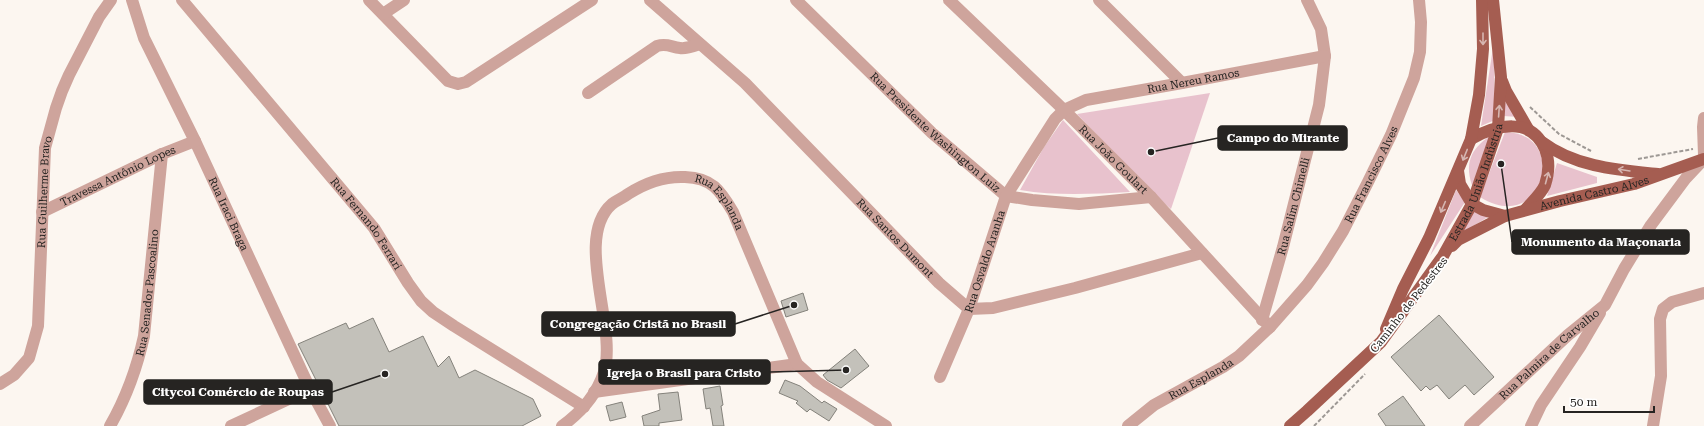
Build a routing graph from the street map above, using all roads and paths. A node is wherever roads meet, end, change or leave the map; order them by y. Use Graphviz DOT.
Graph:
graph roads {
  1 [pos="111,0"];
  2 [pos="132,0"];
  3 [pos="182,0"];
  4 [pos="369,0"];
  5 [pos="404,0"];
  6 [pos="592,0"];
  7 [pos="650,0"];
  8 [pos="796,0"];
  9 [pos="949,0"];
  10 [pos="1099,0"];
  11 [pos="1307,0"];
  12 [pos="1420,0"];
  13 [pos="1482,0"];
  14 [pos="1493,0"];
  15 [pos="383,14"];
  16 [pos="700,44"];
  17 [pos="1325,56"];
  18 [pos="1501,77"];
  19 [pos="1182,83"];
  20 [pos="588,93"];
  21 [pos="1528,103"];
  22 [pos="1064,110"];
  23 [pos="1704,118"];
  24 [pos="1498,128"];
  25 [pos="1528,129"];
  26 [pos="1471,139"];
  27 [pos="194,141"];
  28 [pos="1542,142"];
  29 [pos="1704,147"];
  30 [pos="1593,152"];
  31 [pos="162,154"];
  32 [pos="1704,155"];
  33 [pos="1637,159"];
  34 [pos="1704,159"];
  35 [pos="1458,171"];
  36 [pos="1663,175"];
  37 [pos="1006,196"];
  38 [pos="1151,197"];
  39 [pos="1472,204"];
  40 [pos="1526,209"];
  41 [pos="42,212"];
  42 [pos="1505,216"];
  43 [pos="1202,253"];
  44 [pos="1443,256"];
  45 [pos="1704,293"];
  46 [pos="1605,305"];
  47 [pos="969,309"];
  48 [pos="1266,323"];
  49 [pos="1381,342"];
  50 [pos="797,364"];
  51 [pos="1366,373"];
  52 [pos="940,377"];
  53 [pos="0,384"];
  54 [pos="310,389"];
  55 [pos="594,392"];
  56 [pos="584,407"];
  57 [pos="110,426"];
  58 [pos="231,426"];
  59 [pos="330,426"];
  60 [pos="562,426"];
  61 [pos="886,426"];
  62 [pos="1128,426"];
  63 [pos="1290,426"];
  64 [pos="1314,426"];
  65 [pos="1470,426"];
  66 [pos="1531,426"];
  67 [pos="1653,426"];
  1 -- 41 [label="street, Rua Guilherme Bravo"];
  2 -- 27 [label="street, Rua Iraci Braga"];
  3 -- 56 [label="street, Rua Fernando Ferrari"];
  4 -- 15 [label="street"];
  5 -- 15 [label="street"];
  6 -- 15 [label="street"];
  7 -- 16 [label="street, Rua Santos Dumont"];
  8 -- 37 [label="street, Rua Presidente Washington Luiz"];
  9 -- 22 [label="street, Rua João Goulart"];
  10 -- 19 [label="street"];
  11 -- 17 [label="street, Rua Salim Chimelli"];
  12 -- 48 [label="street, Rua Francisco Alves"];
  13 -- 26 [label="main road, Estrada União Indústria, one-way"];
  14 -- 18 [label="main road, Estrada União Indústria"];
  16 -- 20 [label="street"];
  16 -- 47 [label="street, Rua Santos Dumont"];
  17 -- 19 [label="street, Rua Nereu Ramos"];
  17 -- 48 [label="street, Rua Salim Chimelli"];
  24 -- 18 [label="main road, Estrada União Indústria, one-way"];
  18 -- 25 [label="main road"];
  19 -- 22 [label="street, Rua Nereu Ramos"];
  21 -- 30 [label="path"];
  22 -- 37 [label="street, Rua Osvaldo Aranha"];
  22 -- 38 [label="street, Rua João Goulart"];
  23 -- 29 [label="street"];
  24 -- 25 [label="main road"];
  24 -- 26 [label="main road"];
  24 -- 39 [label="main road, Estrada União Indústria"];
  25 -- 28 [label="main road"];
  26 -- 35 [label="main road, Estrada União Indústria, one-way"];
  27 -- 31 [label="street, Travessa Antônio Lopes"];
  27 -- 54 [label="street, Rua Iraci Braga"];
  36 -- 28 [label="main road, Avenida Castro Alves, one-way"];
  40 -- 28 [label="main road, one-way"];
  29 -- 32 [label="street"];
  29 -- 33 [label="path"];
  31 -- 41 [label="street, Travessa Antônio Lopes"];
  31 -- 57 [label="street, Rua Senador Pascoalino"];
  34 -- 36 [label="main road, Avenida Castro Alves"];
  34 -- 46 [label="street, Rua Palmira de Carvalho"];
  35 -- 39 [label="main road"];
  35 -- 49 [label="main road, Estrada União Indústria, one-way"];
  36 -- 40 [label="main road, Avenida Castro Alves"];
  37 -- 38 [label="street, Rua Presidente Washington Luiz"];
  37 -- 47 [label="street, Rua Osvaldo Aranha"];
  38 -- 43 [label="street, Rua João Goulart"];
  39 -- 42 [label="main road"];
  39 -- 44 [label="main road, Estrada União Indústria"];
  40 -- 42 [label="main road"];
  41 -- 53 [label="street, Rua Guilherme Bravo"];
  42 -- 44 [label="main road"];
  43 -- 47 [label="street"];
  43 -- 48 [label="street, Rua João Goulart"];
  44 -- 49 [label="main road, Estrada União Indústria"];
  45 -- 67 [label="street"];
  46 -- 65 [label="street, Rua Palmira de Carvalho"];
  46 -- 66 [label="street"];
  47 -- 52 [label="street, Rua Osvaldo Aranha"];
  48 -- 62 [label="street, Rua Esplanda"];
  49 -- 63 [label="main road, Estrada União Indústria"];
  50 -- 55 [label="street"];
  50 -- 55 [label="street, Rua Esplanda"];
  50 -- 61 [label="street, Rua Esplanda"];
  51 -- 64 [label="path"];
  54 -- 58 [label="street"];
  54 -- 59 [label="street, Rua Iraci Braga"];
  55 -- 56 [label="street, Rua Esplanda"];
  56 -- 60 [label="street, Rua Esplanda"];
}
